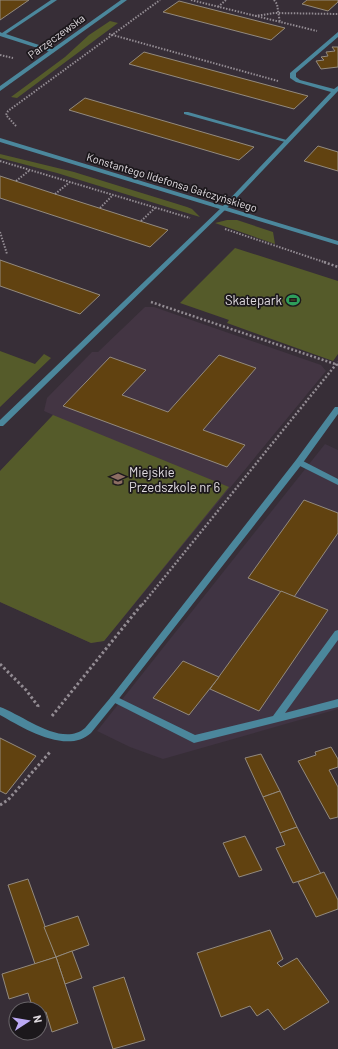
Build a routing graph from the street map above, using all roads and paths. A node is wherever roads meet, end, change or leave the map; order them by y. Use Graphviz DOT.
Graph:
graph roads {
  1 [pos="54,0"];
  2 [pos="124,0"];
  3 [pos="160,0"];
  4 [pos="191,0"];
  5 [pos="226,0"];
  6 [pos="274,0"];
  7 [pos="218,7"];
  8 [pos="279,13"];
  9 [pos="338,14"];
  10 [pos="253,16"];
  11 [pos="280,23"];
  12 [pos="318,32"];
  13 [pos="109,34"];
  14 [pos="338,34"];
  15 [pos="1,35"];
  16 [pos="114,35"];
  17 [pos="52,50"];
  18 [pos="0,55"];
  19 [pos="16,59"];
  20 [pos="285,83"];
  21 [pos="0,89"];
  22 [pos="336,90"];
  23 [pos="186,113"];
  24 [pos="18,130"];
  25 [pos="0,140"];
  26 [pos="287,141"];
  27 [pos="0,161"];
  28 [pos="30,169"];
  29 [pos="16,181"];
  30 [pos="70,181"];
  31 [pos="55,194"];
  32 [pos="113,195"];
  33 [pos="100,208"];
  34 [pos="156,208"];
  35 [pos="224,208"];
  36 [pos="193,219"];
  37 [pos="141,221"];
  38 [pos="221,228"];
  39 [pos="0,232"];
  40 [pos="338,242"];
  41 [pos="7,254"];
  42 [pos="338,267"];
  43 [pos="131,297"];
  44 [pos="337,364"];
  45 [pos="338,409"];
  46 [pos="0,424"];
  47 [pos="299,462"];
  48 [pos="338,482"];
  49 [pos="338,633"];
  50 [pos="0,664"];
  51 [pos="114,698"];
  52 [pos="338,702"];
  53 [pos="0,711"];
  54 [pos="276,719"];
  55 [pos="29,725"];
  56 [pos="41,730"];
  57 [pos="52,749"];
  58 [pos="0,805"];
  1 -- 15 [label="street"];
  2 -- 17 [label="street, Parzęczewska"];
  3 -- 16 [label="path"];
  4 -- 7 [label="path"];
  5 -- 7 [label="path"];
  6 -- 8 [label="path"];
  7 -- 10 [label="path"];
  8 -- 9 [label="path"];
  8 -- 10 [label="path"];
  8 -- 11 [label="path"];
  10 -- 11 [label="path"];
  11 -- 12 [label="path"];
  13 -- 16 [label="path"];
  14 -- 22 [label="street"];
  15 -- 17 [label="street"];
  16 -- 20 [label="path"];
  16 -- 24 [label="path"];
  17 -- 21 [label="street, Parzęczewska"];
  18 -- 19 [label="path"];
  22 -- 26 [label="street"];
  23 -- 26 [label="street"];
  25 -- 35 [label="street, Konstantego Ildefonsa Gałczyńskiego"];
  26 -- 35 [label="street"];
  27 -- 28 [label="path"];
  28 -- 29 [label="path"];
  28 -- 30 [label="path"];
  30 -- 31 [label="path"];
  30 -- 32 [label="path"];
  32 -- 33 [label="path"];
  32 -- 34 [label="path"];
  34 -- 36 [label="path"];
  34 -- 37 [label="path"];
  35 -- 40 [label="street, Konstantego Ildefonsa Gałczyńskiego"];
  35 -- 43 [label="street"];
  38 -- 42 [label="path"];
  39 -- 41 [label="path"];
  43 -- 44 [label="path"];
  43 -- 46 [label="street"];
  44 -- 56 [label="path"];
  45 -- 47 [label="street"];
  47 -- 48 [label="street"];
  47 -- 51 [label="street"];
  49 -- 54 [label="street"];
  50 -- 55 [label="path"];
  51 -- 54 [label="street"];
  51 -- 56 [label="street"];
  52 -- 54 [label="street"];
  53 -- 55 [label="street"];
  55 -- 56 [label="street"];
  57 -- 58 [label="path"];
}
